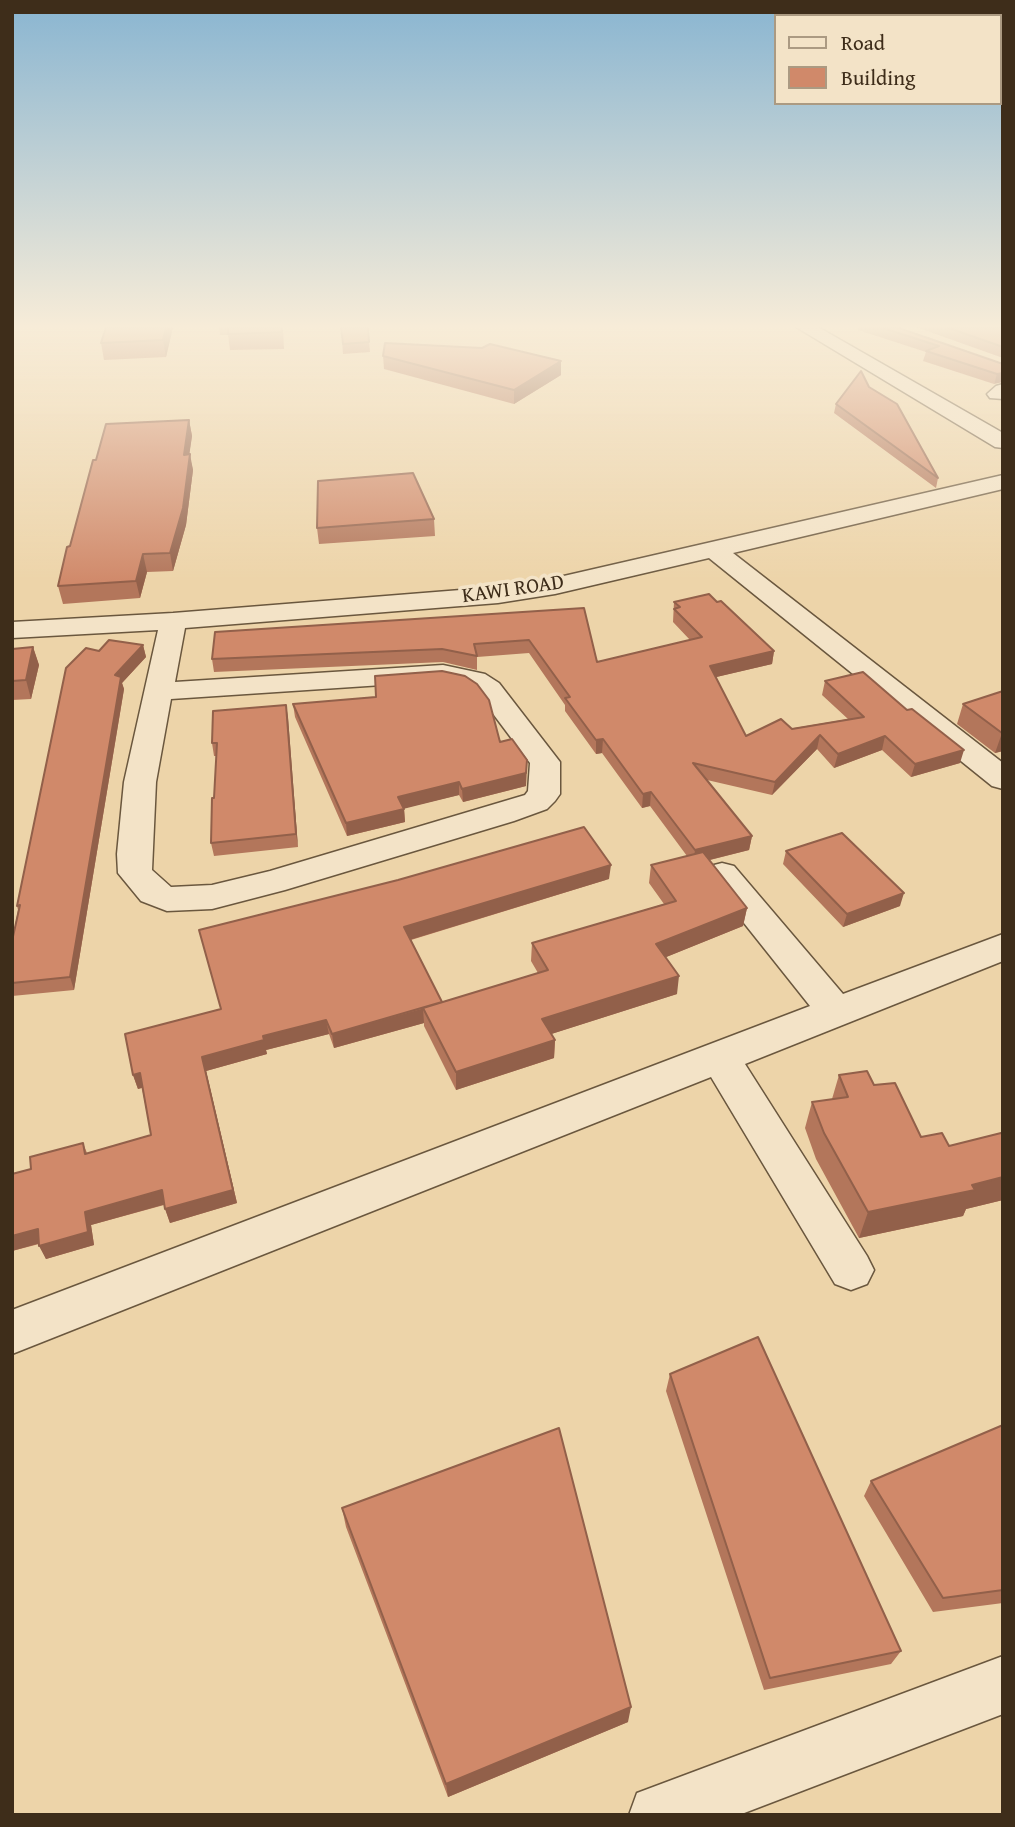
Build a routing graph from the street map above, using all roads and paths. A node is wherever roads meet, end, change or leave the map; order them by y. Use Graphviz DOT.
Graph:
graph roads {
  1 [pos="952,412"];
  2 [pos="1003,442"];
  3 [pos="1003,482"];
  4 [pos="714,550"];
  5 [pos="173,621"];
  6 [pos="12,630"];
  7 [pos="160,691"];
  8 [pos="1003,779"];
  9 [pos="722,874"];
  10 [pos="1003,947"];
  11 [pos="836,1012"];
  12 [pos="720,1057"];
  13 [pos="851,1270"];
  14 [pos="12,1332"];
  15 [pos="1003,1685"];
  16 [pos="659,1815"];
  1 -- 2 [label="street"];
  3 -- 4 [label="street, KAWI ROAD"];
  4 -- 5 [label="street, KAWI ROAD"];
  4 -- 8 [label="street"];
  5 -- 6 [label="street, KAWI ROAD"];
  5 -- 7 [label="street"];
  7 -- 7 [label="street"];
  9 -- 11 [label="street"];
  10 -- 11 [label="street"];
  11 -- 12 [label="street"];
  12 -- 13 [label="street"];
  12 -- 14 [label="street"];
  15 -- 16 [label="street"];
}
